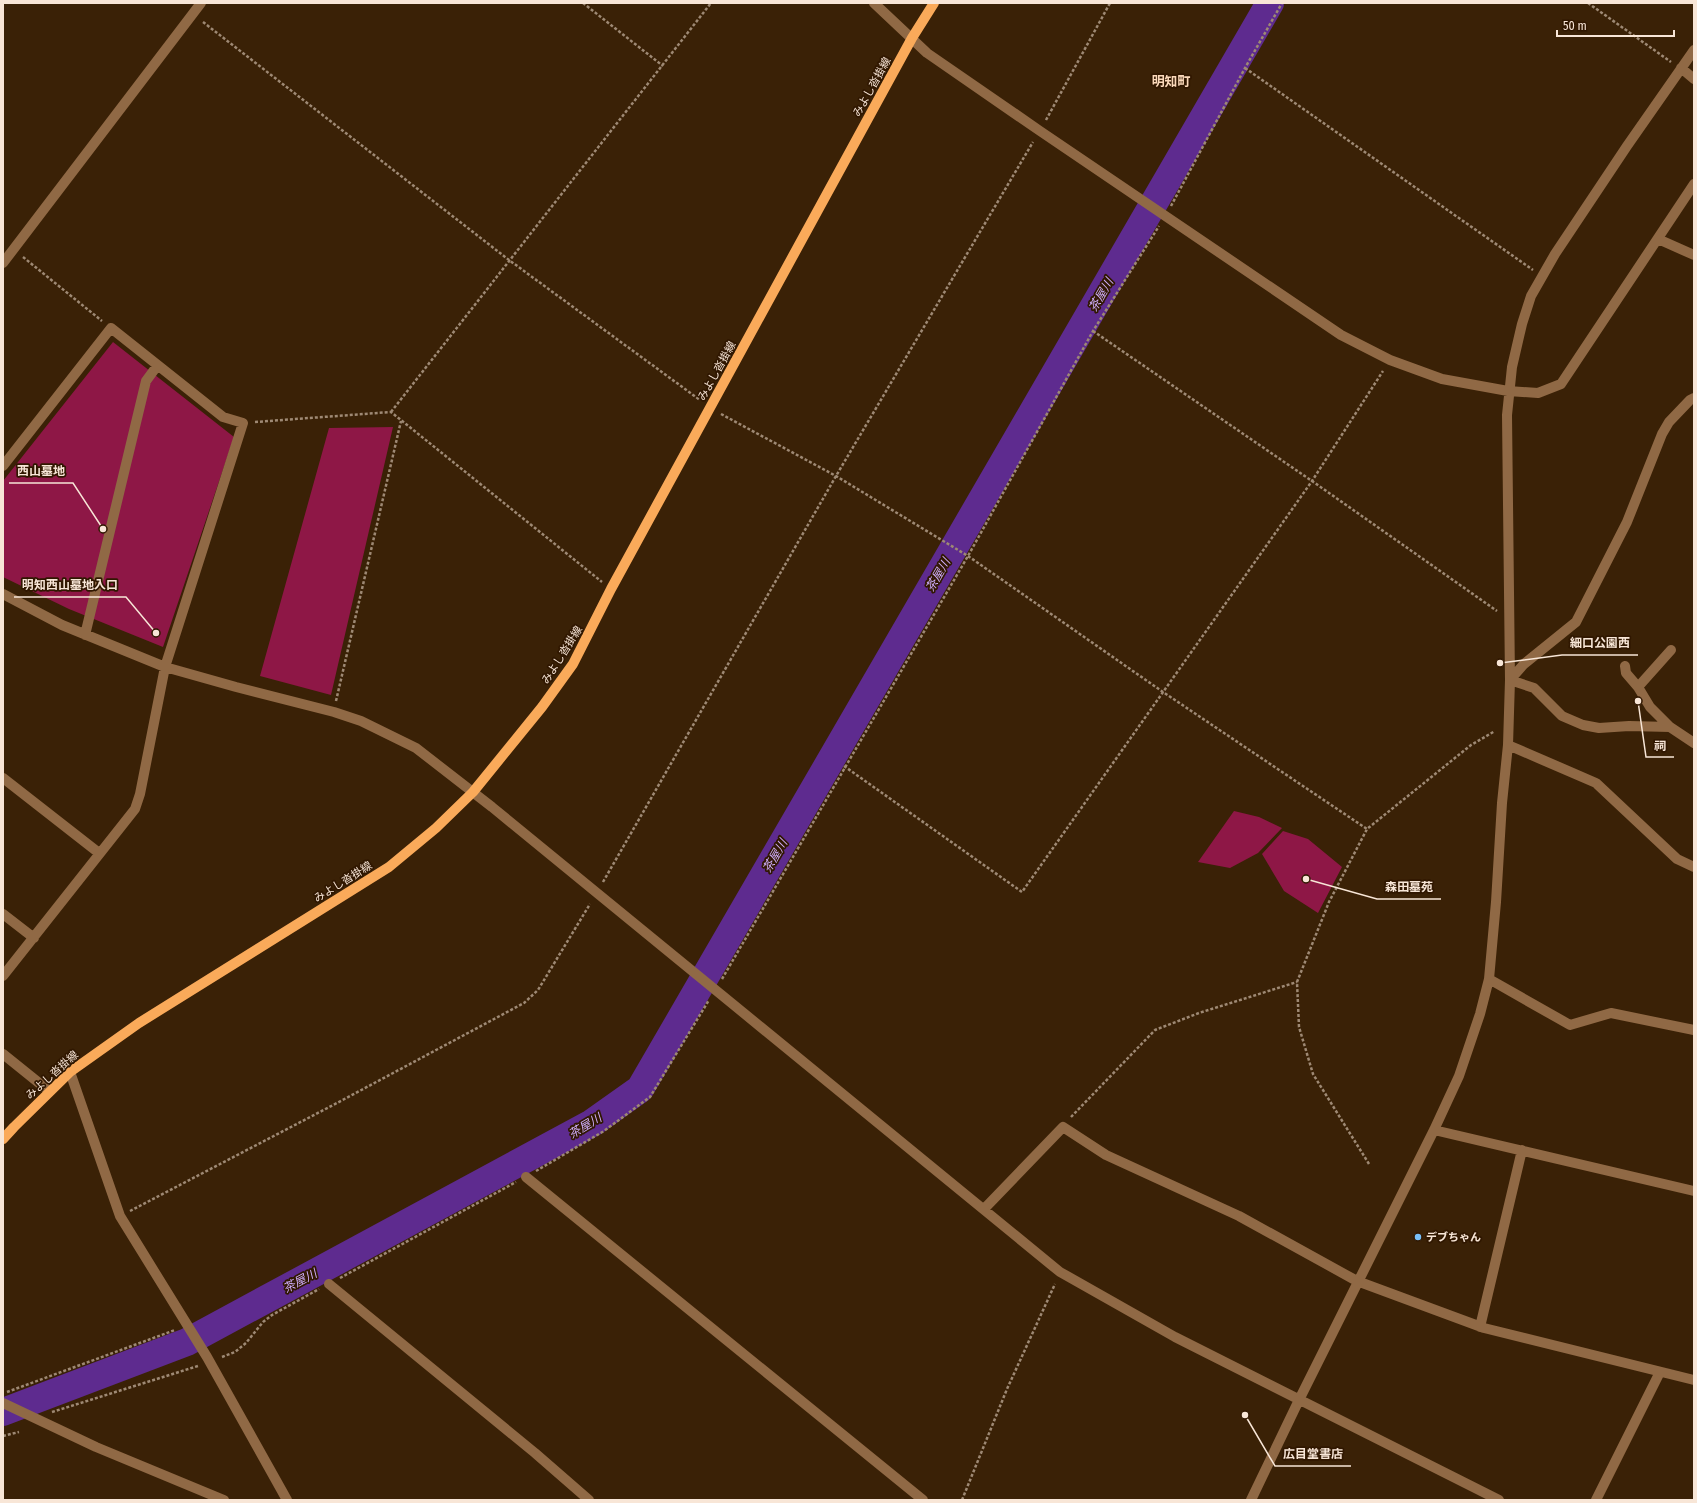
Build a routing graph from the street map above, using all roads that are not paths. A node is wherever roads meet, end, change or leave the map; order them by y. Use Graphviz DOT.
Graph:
graph roads {
  1 [pos="201,3"];
  2 [pos="874,3"];
  3 [pos="934,3"];
  4 [pos="912,38"];
  5 [pos="1694,50"];
  6 [pos="1681,68"];
  7 [pos="1694,79"];
  8 [pos="1694,184"];
  9 [pos="1658,239"];
  10 [pos="1694,255"];
  11 [pos="3,263"];
  12 [pos="157,366"];
  13 [pos="1508,391"];
  14 [pos="1694,398"];
  15 [pos="3,466"];
  16 [pos="3,594"];
  17 [pos="85,634"];
  18 [pos="1671,650"];
  19 [pos="1625,666"];
  20 [pos="165,667"];
  21 [pos="1510,680"];
  22 [pos="1638,687"];
  23 [pos="1670,727"];
  24 [pos="1694,743"];
  25 [pos="1508,745"];
  26 [pos="3,778"];
  27 [pos="473,792"];
  28 [pos="99,853"];
  29 [pos="1694,867"];
  30 [pos="3,914"];
  31 [pos="34,938"];
  32 [pos="3,976"];
  33 [pos="1489,979"];
  34 [pos="1694,1030"];
  35 [pos="3,1054"];
  36 [pos="70,1072"];
  37 [pos="49,1091"];
  38 [pos="1434,1130"];
  39 [pos="3,1139"];
  40 [pos="1522,1150"];
  41 [pos="526,1177"];
  42 [pos="1694,1191"];
  43 [pos="984,1210"];
  44 [pos="1358,1281"];
  45 [pos="329,1284"];
  46 [pos="1480,1327"];
  47 [pos="1660,1372"];
  48 [pos="1694,1380"];
  49 [pos="1298,1400"];
  50 [pos="3,1403"];
  51 [pos="224,1500"];
  52 [pos="286,1500"];
  53 [pos="589,1500"];
  54 [pos="923,1500"];
  55 [pos="1251,1500"];
  56 [pos="1499,1500"];
  57 [pos="1596,1500"];
  1 -- 11 [label="street"];
  2 -- 4 [label="street"];
  3 -- 4 [label="main road, みよし沓掛線"];
  4 -- 13 [label="street"];
  4 -- 27 [label="main road, みよし沓掛線"];
  5 -- 6 [label="street"];
  6 -- 7 [label="street"];
  6 -- 13 [label="street"];
  8 -- 9 [label="street"];
  9 -- 10 [label="street"];
  9 -- 13 [label="street"];
  12 -- 15 [label="street"];
  12 -- 17 [label="street"];
  12 -- 20 [label="street"];
  13 -- 21 [label="street"];
  14 -- 21 [label="street"];
  16 -- 17 [label="street"];
  17 -- 20 [label="street"];
  18 -- 22 [label="street"];
  19 -- 22 [label="street"];
  20 -- 27 [label="street"];
  20 -- 28 [label="street"];
  21 -- 23 [label="street"];
  21 -- 25 [label="street"];
  22 -- 23 [label="street"];
  23 -- 24 [label="street"];
  25 -- 29 [label="street"];
  25 -- 33 [label="street"];
  26 -- 28 [label="street"];
  27 -- 36 [label="main road, みよし沓掛線"];
  27 -- 43 [label="street"];
  28 -- 31 [label="street"];
  30 -- 31 [label="street"];
  31 -- 32 [label="street"];
  33 -- 34 [label="street"];
  33 -- 38 [label="street"];
  35 -- 37 [label="street"];
  36 -- 37 [label="main road, みよし沓掛線"];
  36 -- 52 [label="street"];
  37 -- 39 [label="main road, みよし沓掛線"];
  38 -- 40 [label="street"];
  38 -- 44 [label="street"];
  40 -- 42 [label="street"];
  40 -- 46 [label="street"];
  41 -- 54 [label="street"];
  43 -- 44 [label="street"];
  43 -- 49 [label="street"];
  44 -- 46 [label="street"];
  44 -- 49 [label="street"];
  45 -- 53 [label="street"];
  46 -- 47 [label="street"];
  47 -- 48 [label="street"];
  47 -- 57 [label="street"];
  49 -- 55 [label="street"];
  49 -- 56 [label="street"];
  50 -- 51 [label="street"];
}
